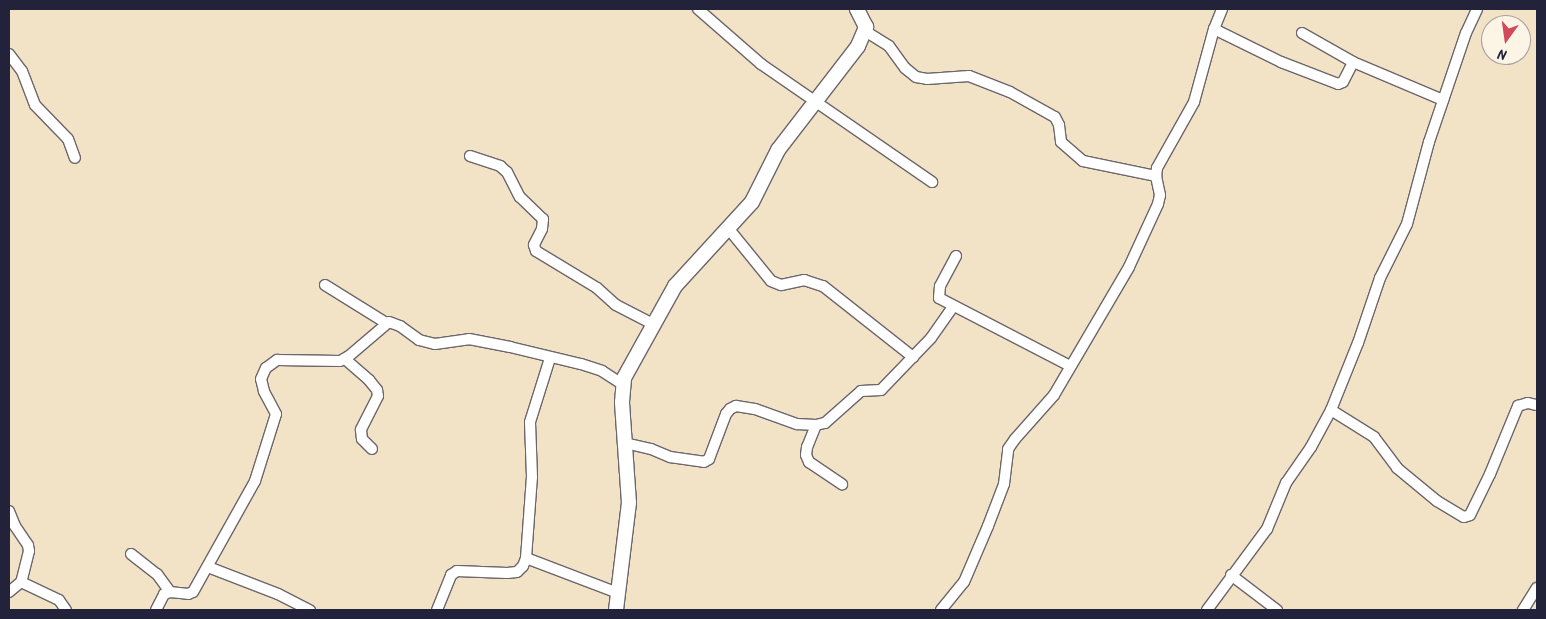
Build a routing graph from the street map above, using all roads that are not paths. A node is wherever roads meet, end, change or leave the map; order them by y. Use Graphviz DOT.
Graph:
graph roads {
  1 [pos="698,9"];
  2 [pos="857,9"];
  3 [pos="1222,9"];
  4 [pos="1477,9"];
  5 [pos="1214,29"];
  6 [pos="865,31"];
  7 [pos="1302,33"];
  8 [pos="9,54"];
  9 [pos="1353,62"];
  10 [pos="1443,100"];
  11 [pos="816,104"];
  12 [pos="470,156"];
  13 [pos="75,158"];
  14 [pos="1156,176"];
  15 [pos="932,182"];
  16 [pos="728,228"];
  17 [pos="956,256"];
  18 [pos="325,284"];
  19 [pos="953,306"];
  20 [pos="386,323"];
  21 [pos="653,324"];
  22 [pos="913,357"];
  23 [pos="550,358"];
  24 [pos="344,359"];
  25 [pos="1070,366"];
  26 [pos="622,384"];
  27 [pos="1537,405"];
  28 [pos="1331,410"];
  29 [pos="816,426"];
  30 [pos="625,443"];
  31 [pos="372,449"];
  32 [pos="842,484"];
  33 [pos="9,511"];
  34 [pos="131,554"];
  35 [pos="526,558"];
  36 [pos="208,567"];
  37 [pos="1231,575"];
  38 [pos="22,582"];
  39 [pos="1537,588"];
  40 [pos="9,592"];
  41 [pos="170,592"];
  42 [pos="618,593"];
  43 [pos="66,610"];
  44 [pos="156,610"];
  45 [pos="310,610"];
  46 [pos="437,610"];
  47 [pos="616,610"];
  48 [pos="941,610"];
  49 [pos="1207,610"];
  50 [pos="1277,610"];
  51 [pos="1523,610"];
  1 -- 11 [label="street"];
  2 -- 6 [label="street"];
  3 -- 5 [label="street"];
  4 -- 10 [label="street"];
  5 -- 9 [label="street"];
  5 -- 14 [label="street"];
  6 -- 11 [label="street"];
  6 -- 14 [label="street"];
  7 -- 9 [label="street"];
  8 -- 13 [label="street"];
  9 -- 10 [label="street"];
  10 -- 28 [label="street"];
  11 -- 15 [label="street"];
  11 -- 16 [label="street"];
  12 -- 21 [label="street"];
  14 -- 25 [label="street"];
  16 -- 21 [label="street"];
  16 -- 22 [label="street"];
  17 -- 19 [label="street"];
  18 -- 20 [label="street"];
  19 -- 22 [label="street"];
  19 -- 25 [label="street"];
  20 -- 23 [label="street"];
  20 -- 24 [label="street"];
  21 -- 26 [label="street"];
  22 -- 29 [label="street"];
  23 -- 26 [label="street"];
  23 -- 35 [label="street"];
  24 -- 31 [label="street"];
  24 -- 36 [label="street"];
  25 -- 48 [label="street"];
  26 -- 30 [label="street"];
  27 -- 28 [label="street"];
  28 -- 37 [label="street"];
  29 -- 30 [label="street"];
  29 -- 32 [label="street"];
  30 -- 42 [label="street"];
  33 -- 38 [label="street"];
  34 -- 41 [label="street"];
  35 -- 42 [label="street"];
  35 -- 46 [label="street"];
  36 -- 41 [label="street"];
  36 -- 45 [label="street"];
  37 -- 49 [label="street"];
  37 -- 50 [label="street"];
  38 -- 40 [label="street"];
  38 -- 43 [label="street"];
  39 -- 51 [label="street"];
  41 -- 44 [label="street"];
  42 -- 47 [label="street"];
}
